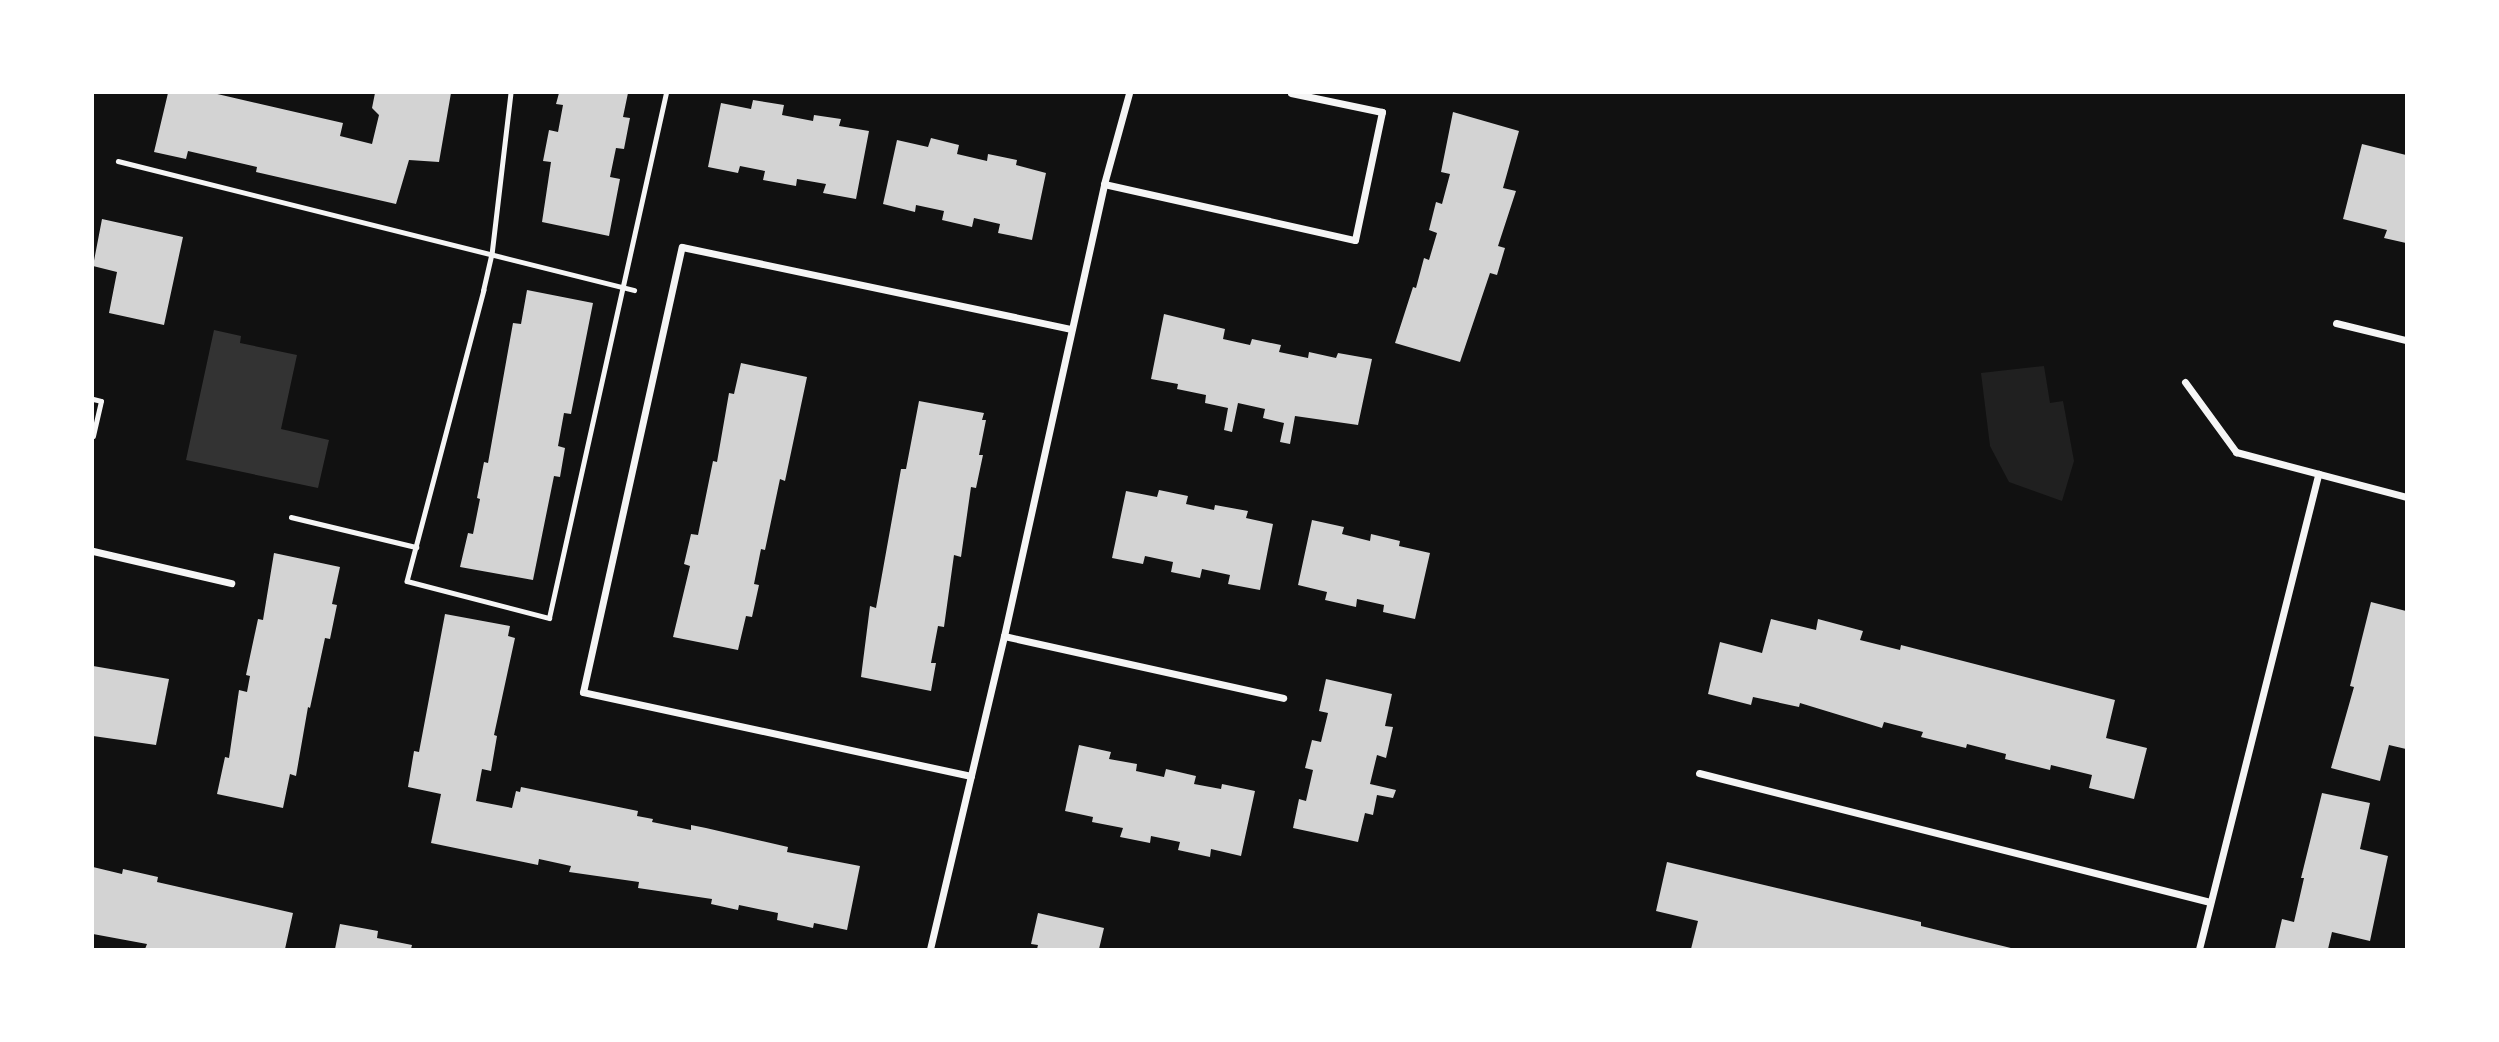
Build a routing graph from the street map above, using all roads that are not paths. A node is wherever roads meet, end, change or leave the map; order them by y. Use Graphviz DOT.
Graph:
graph roads {
  1 [pos="1129,93"];
  2 [pos="1291,93"];
  3 [pos="1104,184"];
  4 [pos="2336,323"];
  5 [pos="1071,329"];
  6 [pos="2406,340"];
  7 [pos="2185,382"];
  8 [pos="93,399"];
  9 [pos="93,436"];
  10 [pos="2318,474"];
  11 [pos="2406,496"];
  12 [pos="93,551"];
  13 [pos="231,583"];
  14 [pos="1004,636"];
  15 [pos="1283,698"];
  16 [pos="1699,773"];
  17 [pos="971,776"];
  18 [pos="2210,902"];
  19 [pos="930,949"];
  20 [pos="2199,949"];
  1 -- 3 [label="street"];
  2 -- 3 [label="street"];
  3 -- 5 [label="street"];
  4 -- 6 [label="street"];
  5 -- 14 [label="street"];
  5 -- 17 [label="street"];
  7 -- 10 [label="street"];
  8 -- 9 [label="lane"];
  10 -- 11 [label="street"];
  10 -- 18 [label="street"];
  12 -- 13 [label="street"];
  14 -- 15 [label="street"];
  14 -- 17 [label="street"];
  16 -- 18 [label="street"];
  17 -- 19 [label="street"];
  18 -- 20 [label="street"];
}
